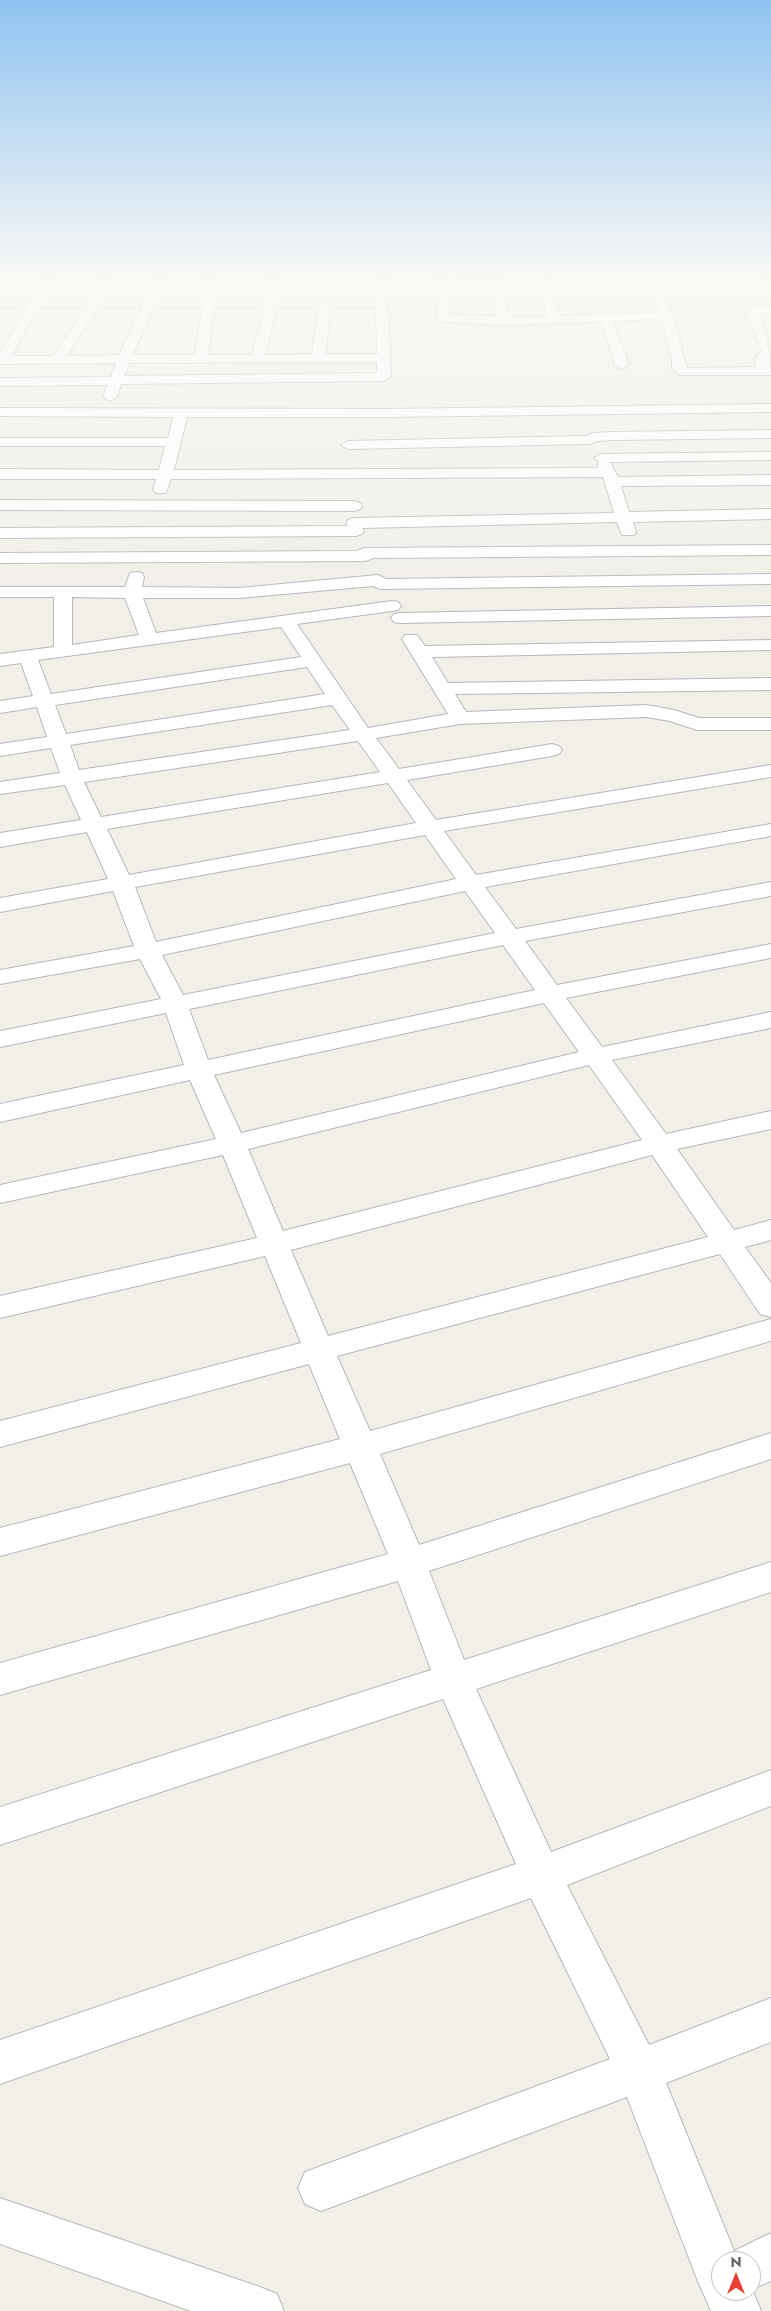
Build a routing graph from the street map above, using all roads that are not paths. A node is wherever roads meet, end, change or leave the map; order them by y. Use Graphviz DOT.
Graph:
graph roads {
  1 [pos="113,388"];
  2 [pos="771,408"];
  3 [pos="0,412"];
  4 [pos="106,412"];
  5 [pos="347,413"];
  6 [pos="181,414"];
  7 [pos="771,434"];
  8 [pos="590,440"];
  9 [pos="0,442"];
  10 [pos="175,442"];
  11 [pos="348,445"];
  12 [pos="771,456"];
  13 [pos="606,470"];
  14 [pos="0,474"];
  15 [pos="166,474"];
  16 [pos="353,475"];
  17 [pos="771,480"];
  18 [pos="0,505"];
  19 [pos="157,505"];
  20 [pos="354,506"];
  21 [pos="771,514"];
  22 [pos="623,516"];
  23 [pos="355,527"];
  24 [pos="149,533"];
  25 [pos="0,534"];
  26 [pos="771,550"];
  27 [pos="633,552"];
  28 [pos="365,555"];
  29 [pos="142,556"];
  30 [pos="0,558"];
  31 [pos="771,579"];
  32 [pos="647,581"];
  33 [pos="379,582"];
  34 [pos="290,590"];
  35 [pos="0,592"];
  36 [pos="132,592"];
  37 [pos="64,593"];
  38 [pos="207,593"];
  39 [pos="771,611"];
  40 [pos="396,612"];
  41 [pos="657,612"];
  42 [pos="310,618"];
  43 [pos="287,622"];
  44 [pos="228,630"];
  45 [pos="150,640"];
  46 [pos="771,645"];
  47 [pos="63,652"];
  48 [pos="418,652"];
  49 [pos="14,659"];
  50 [pos="312,661"];
  51 [pos="678,665"];
  52 [pos="771,684"];
  53 [pos="441,688"];
  54 [pos="338,698"];
  55 [pos="44,700"];
  56 [pos="0,707"];
  57 [pos="460,718"];
  58 [pos="697,724"];
  59 [pos="771,724"];
  60 [pos="366,734"];
  61 [pos="58,742"];
  62 [pos="0,750"];
  63 [pos="552,750"];
  64 [pos="771,770"];
  65 [pos="71,776"];
  66 [pos="394,776"];
  67 [pos="0,788"];
  68 [pos="93,825"];
  69 [pos="431,827"];
  70 [pos="771,830"];
  71 [pos="0,840"];
  72 [pos="470,882"];
  73 [pos="122,884"];
  74 [pos="771,889"];
  75 [pos="0,905"];
  76 [pos="510,937"];
  77 [pos="148,951"];
  78 [pos="771,951"];
  79 [pos="0,977"];
  80 [pos="550,994"];
  81 [pos="175,1004"];
  82 [pos="771,1020"];
  83 [pos="0,1039"];
  84 [pos="595,1056"];
  85 [pos="199,1071"];
  86 [pos="0,1113"];
  87 [pos="771,1120"];
  88 [pos="232,1144"];
  89 [pos="659,1144"];
  90 [pos="0,1194"];
  91 [pos="771,1230"];
  92 [pos="726,1241"];
  93 [pos="274,1244"];
  94 [pos="771,1306"];
  95 [pos="0,1307"];
  96 [pos="771,1330"];
  97 [pos="319,1351"];
  98 [pos="0,1434"];
  99 [pos="771,1446"];
  100 [pos="360,1447"];
  101 [pos="0,1542"];
  102 [pos="409,1563"];
  103 [pos="771,1577"];
  104 [pos="0,1679"];
  105 [pos="453,1680"];
  106 [pos="771,1788"];
  107 [pos="0,1826"];
  108 [pos="541,1875"];
  109 [pos="771,2020"];
  110 [pos="0,2062"];
  111 [pos="640,2071"];
  112 [pos="322,2188"];
  113 [pos="0,2220"];
  114 [pos="711,2253"];
  115 [pos="260,2311"];
  1 -- 4 [label="street"];
  2 -- 5 [label="street"];
  3 -- 4 [label="street"];
  4 -- 6 [label="street"];
  5 -- 6 [label="street"];
  5 -- 11 [label="street"];
  6 -- 10 [label="street"];
  7 -- 8 [label="street"];
  8 -- 11 [label="street"];
  8 -- 13 [label="street"];
  9 -- 10 [label="street"];
  10 -- 15 [label="street"];
  11 -- 16 [label="street"];
  12 -- 13 [label="street"];
  13 -- 16 [label="street"];
  13 -- 17 [label="street"];
  13 -- 22 [label="street"];
  14 -- 15 [label="street"];
  15 -- 16 [label="street"];
  15 -- 19 [label="street"];
  16 -- 20 [label="street"];
  18 -- 19 [label="street"];
  19 -- 20 [label="street"];
  19 -- 24 [label="street"];
  20 -- 23 [label="street"];
  21 -- 22 [label="street"];
  22 -- 23 [label="street"];
  22 -- 27 [label="street"];
  23 -- 24 [label="street"];
  23 -- 28 [label="street"];
  24 -- 25 [label="street"];
  24 -- 29 [label="street"];
  26 -- 27 [label="street"];
  27 -- 28 [label="street"];
  27 -- 32 [label="street"];
  28 -- 29 [label="street"];
  28 -- 33 [label="street"];
  29 -- 30 [label="street"];
  29 -- 36 [label="street"];
  31 -- 32 [label="street"];
  32 -- 33 [label="street"];
  32 -- 41 [label="street"];
  33 -- 34 [label="street"];
  33 -- 40 [label="street"];
  34 -- 38 [label="street"];
  34 -- 42 [label="street"];
  35 -- 37 [label="street"];
  36 -- 37 [label="street"];
  36 -- 38 [label="street"];
  36 -- 45 [label="street"];
  37 -- 47 [label="street"];
  38 -- 44 [label="street"];
  39 -- 41 [label="street"];
  40 -- 41 [label="street"];
  40 -- 42 [label="street"];
  40 -- 48 [label="street"];
  41 -- 51 [label="street"];
  42 -- 43 [label="street"];
  43 -- 44 [label="street"];
  43 -- 50 [label="street"];
  44 -- 45 [label="street"];
  45 -- 47 [label="street"];
  46 -- 51 [label="street"];
  47 -- 49 [label="street"];
  48 -- 51 [label="street"];
  48 -- 53 [label="street"];
  49 -- 55 [label="street"];
  50 -- 54 [label="street"];
  50 -- 55 [label="street"];
  51 -- 52 [label="street"];
  51 -- 53 [label="street"];
  51 -- 58 [label="street"];
  53 -- 57 [label="street"];
  54 -- 60 [label="street"];
  54 -- 61 [label="street"];
  55 -- 56 [label="street"];
  55 -- 61 [label="street"];
  57 -- 58 [label="street"];
  57 -- 60 [label="street"];
  58 -- 59 [label="street"];
  60 -- 65 [label="street"];
  60 -- 66 [label="street"];
  61 -- 62 [label="street"];
  61 -- 65 [label="street"];
  63 -- 66 [label="street"];
  64 -- 69 [label="street"];
  65 -- 67 [label="street"];
  65 -- 68 [label="street"];
  66 -- 68 [label="street"];
  66 -- 69 [label="street"];
  68 -- 71 [label="street"];
  68 -- 73 [label="street"];
  69 -- 72 [label="street"];
  69 -- 73 [label="street"];
  70 -- 72 [label="street"];
  72 -- 76 [label="street"];
  72 -- 77 [label="street"];
  73 -- 75 [label="street"];
  73 -- 77 [label="street"];
  74 -- 76 [label="street"];
  76 -- 80 [label="street"];
  76 -- 81 [label="street"];
  77 -- 79 [label="street"];
  77 -- 81 [label="street"];
  78 -- 80 [label="street"];
  80 -- 84 [label="street"];
  80 -- 85 [label="street"];
  81 -- 83 [label="street"];
  81 -- 85 [label="street"];
  82 -- 84 [label="street"];
  84 -- 88 [label="street"];
  84 -- 89 [label="street"];
  85 -- 86 [label="street"];
  85 -- 88 [label="street"];
  87 -- 89 [label="street"];
  88 -- 90 [label="street"];
  88 -- 93 [label="street"];
  89 -- 92 [label="street"];
  89 -- 93 [label="street"];
  91 -- 92 [label="street"];
  92 -- 94 [label="street"];
  92 -- 97 [label="street"];
  93 -- 95 [label="street"];
  93 -- 97 [label="street"];
  96 -- 100 [label="street"];
  97 -- 98 [label="street"];
  97 -- 100 [label="street"];
  99 -- 102 [label="street"];
  100 -- 101 [label="street"];
  100 -- 102 [label="street"];
  102 -- 104 [label="street"];
  102 -- 105 [label="street"];
  103 -- 105 [label="street"];
  105 -- 107 [label="street"];
  105 -- 108 [label="street"];
  106 -- 108 [label="street"];
  108 -- 110 [label="street"];
  108 -- 111 [label="street"];
  109 -- 111 [label="street"];
  111 -- 112 [label="street"];
  111 -- 114 [label="street"];
  113 -- 115 [label="street"];
}
